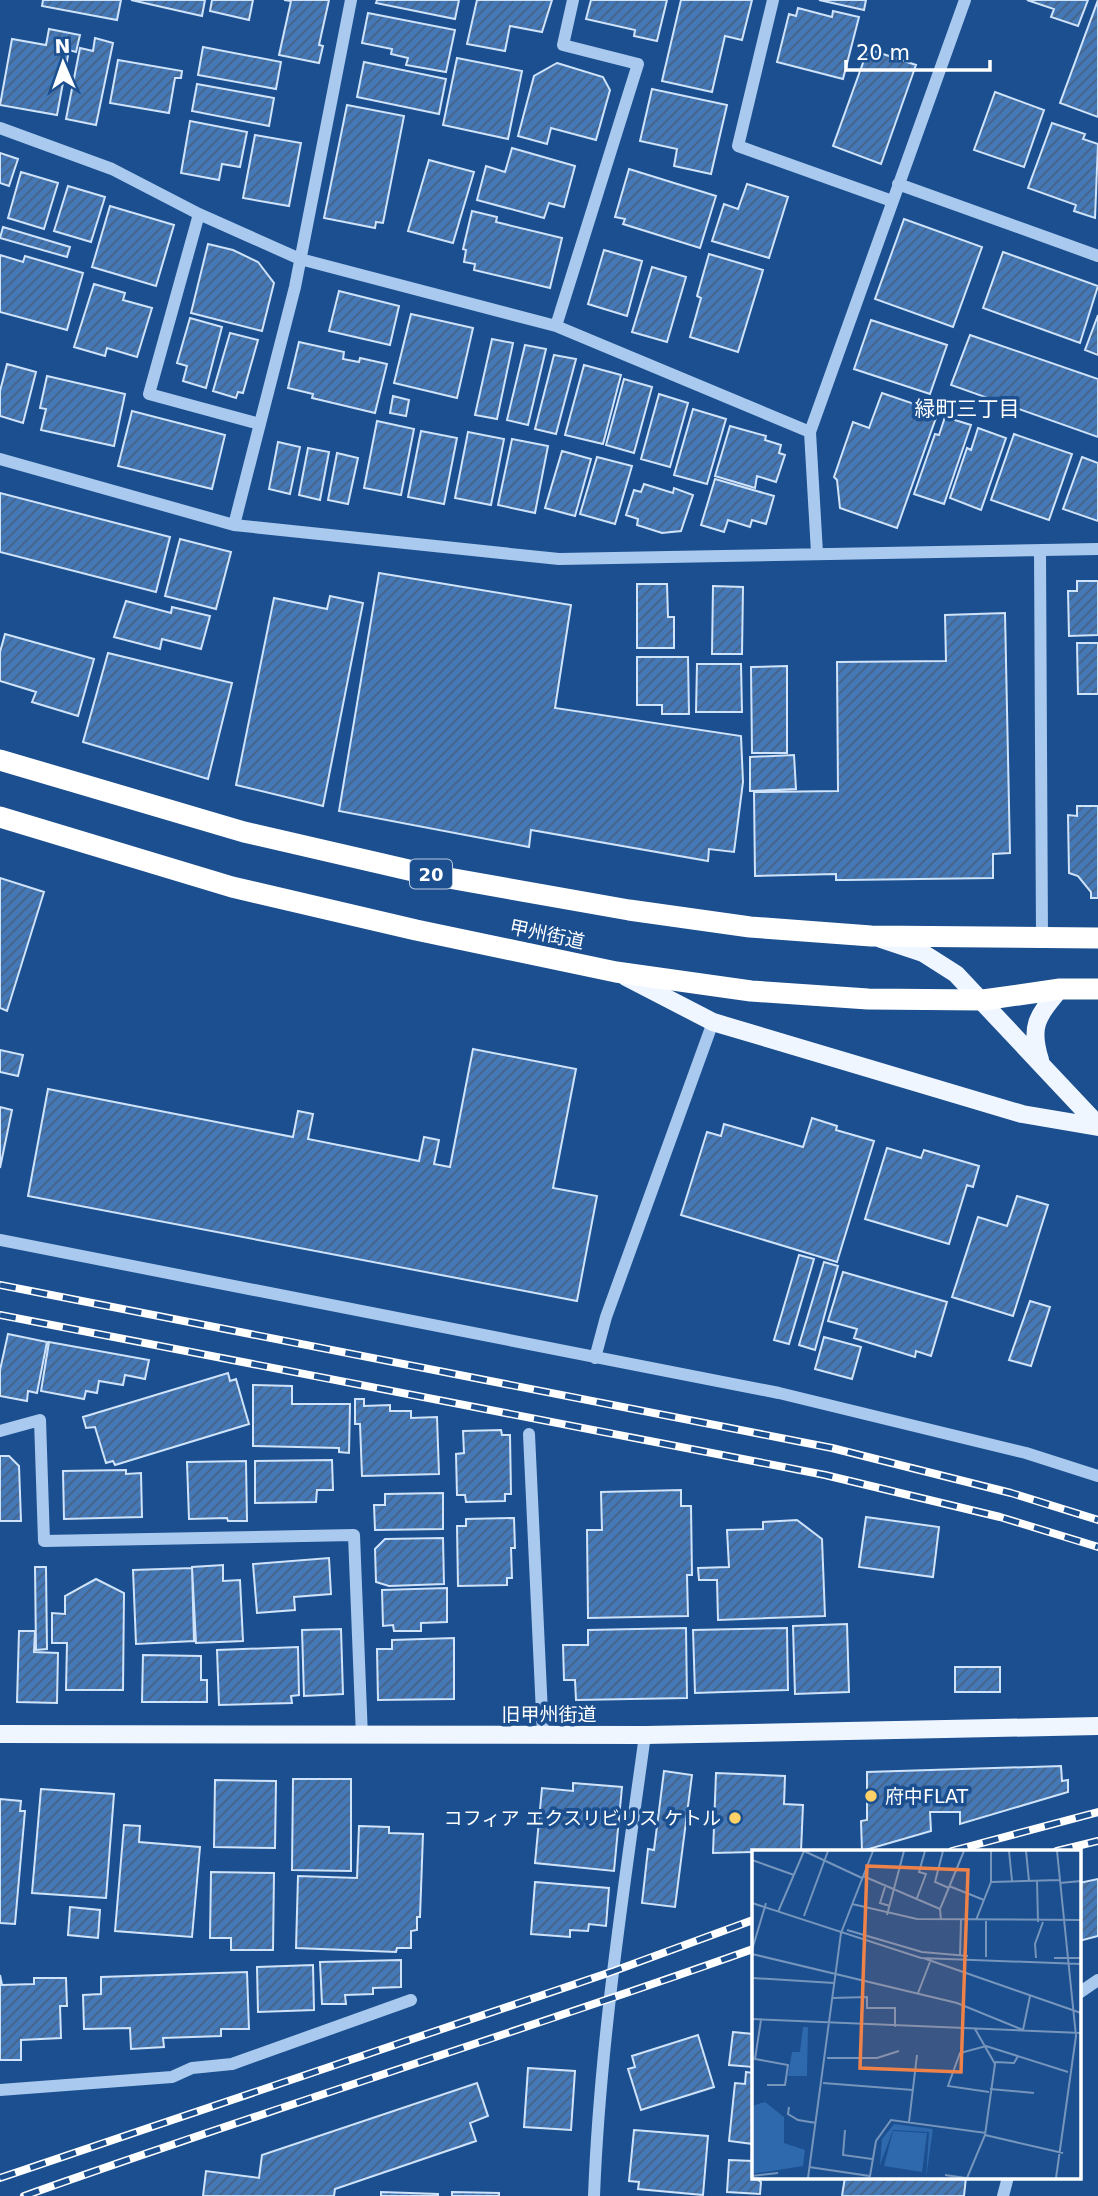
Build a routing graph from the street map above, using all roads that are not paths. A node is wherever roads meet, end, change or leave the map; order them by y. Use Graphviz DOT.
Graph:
graph roads {
  1 [pos="352,0"];
  2 [pos="573,0"];
  3 [pos="773,0"];
  4 [pos="965,0"];
  5 [pos="0,128"];
  6 [pos="898,184"];
  7 [pos="892,201"];
  8 [pos="200,214"];
  9 [pos="1098,256"];
  10 [pos="300,259"];
  11 [pos="556,326"];
  12 [pos="260,424"];
  13 [pos="810,432"];
  14 [pos="0,459"];
  15 [pos="234,525"];
  16 [pos="1098,549"];
  17 [pos="1040,551"];
  18 [pos="817,553"];
  19 [pos="0,760"];
  20 [pos="0,817"];
  21 [pos="872,936"];
  22 [pos="1042,938"];
  23 [pos="1098,938"];
  24 [pos="617,972"];
  25 [pos="1060,989"];
  26 [pos="1098,989"];
  27 [pos="983,1000"];
  28 [pos="713,1022"];
  29 [pos="1044,1070"];
  30 [pos="1098,1126"];
  31 [pos="0,1240"];
  32 [pos="595,1358"];
  33 [pos="0,1431"];
  34 [pos="529,1434"];
  35 [pos="1098,1476"];
  36 [pos="1098,1726"];
  37 [pos="0,1734"];
  38 [pos="543,1735"];
  39 [pos="645,1735"];
  40 [pos="362,1737"];
  41 [pos="1098,1980"];
  42 [pos="1080,1992"];
  43 [pos="411,2000"];
  44 [pos="0,2090"];
  45 [pos="1008,2178"];
  46 [pos="594,2196"];
  47 [pos="1003,2196"];
  1 -- 10 [label="street"];
  2 -- 11 [label="street"];
  3 -- 7 [label="street"];
  4 -- 6 [label="street"];
  5 -- 8 [label="street"];
  6 -- 7 [label="street"];
  6 -- 9 [label="street"];
  7 -- 13 [label="street"];
  8 -- 10 [label="street"];
  8 -- 12 [label="street"];
  10 -- 11 [label="street"];
  10 -- 12 [label="street"];
  11 -- 13 [label="street"];
  12 -- 15 [label="street"];
  13 -- 18 [label="street"];
  14 -- 15 [label="street"];
  15 -- 18 [label="street"];
  16 -- 17 [label="street"];
  17 -- 18 [label="street"];
  17 -- 22 [label="street"];
  19 -- 21 [label="highway, 甲州街道 / 20"];
  20 -- 24 [label="highway, 甲州街道"];
  21 -- 22 [label="highway, 甲州街道 / 20"];
  21 -- 27 [label="main road"];
  22 -- 23 [label="highway, 甲州街道 / 20"];
  24 -- 27 [label="highway, 甲州街道"];
  24 -- 28 [label="main road"];
  25 -- 26 [label="highway, 甲州街道"];
  25 -- 27 [label="highway, 甲州街道"];
  25 -- 29 [label="main road"];
  27 -- 29 [label="main road"];
  28 -- 30 [label="main road"];
  28 -- 32 [label="street"];
  29 -- 30 [label="main road"];
  31 -- 32 [label="street"];
  32 -- 35 [label="street"];
  33 -- 40 [label="street"];
  34 -- 38 [label="street"];
  36 -- 39 [label="main road, 旧甲州街道"];
  37 -- 40 [label="main road, 旧甲州街道"];
  38 -- 39 [label="main road, 旧甲州街道"];
  38 -- 40 [label="main road, 旧甲州街道"];
  39 -- 46 [label="street"];
  41 -- 42 [label="street"];
  43 -- 44 [label="street"];
  45 -- 47 [label="street"];
}
